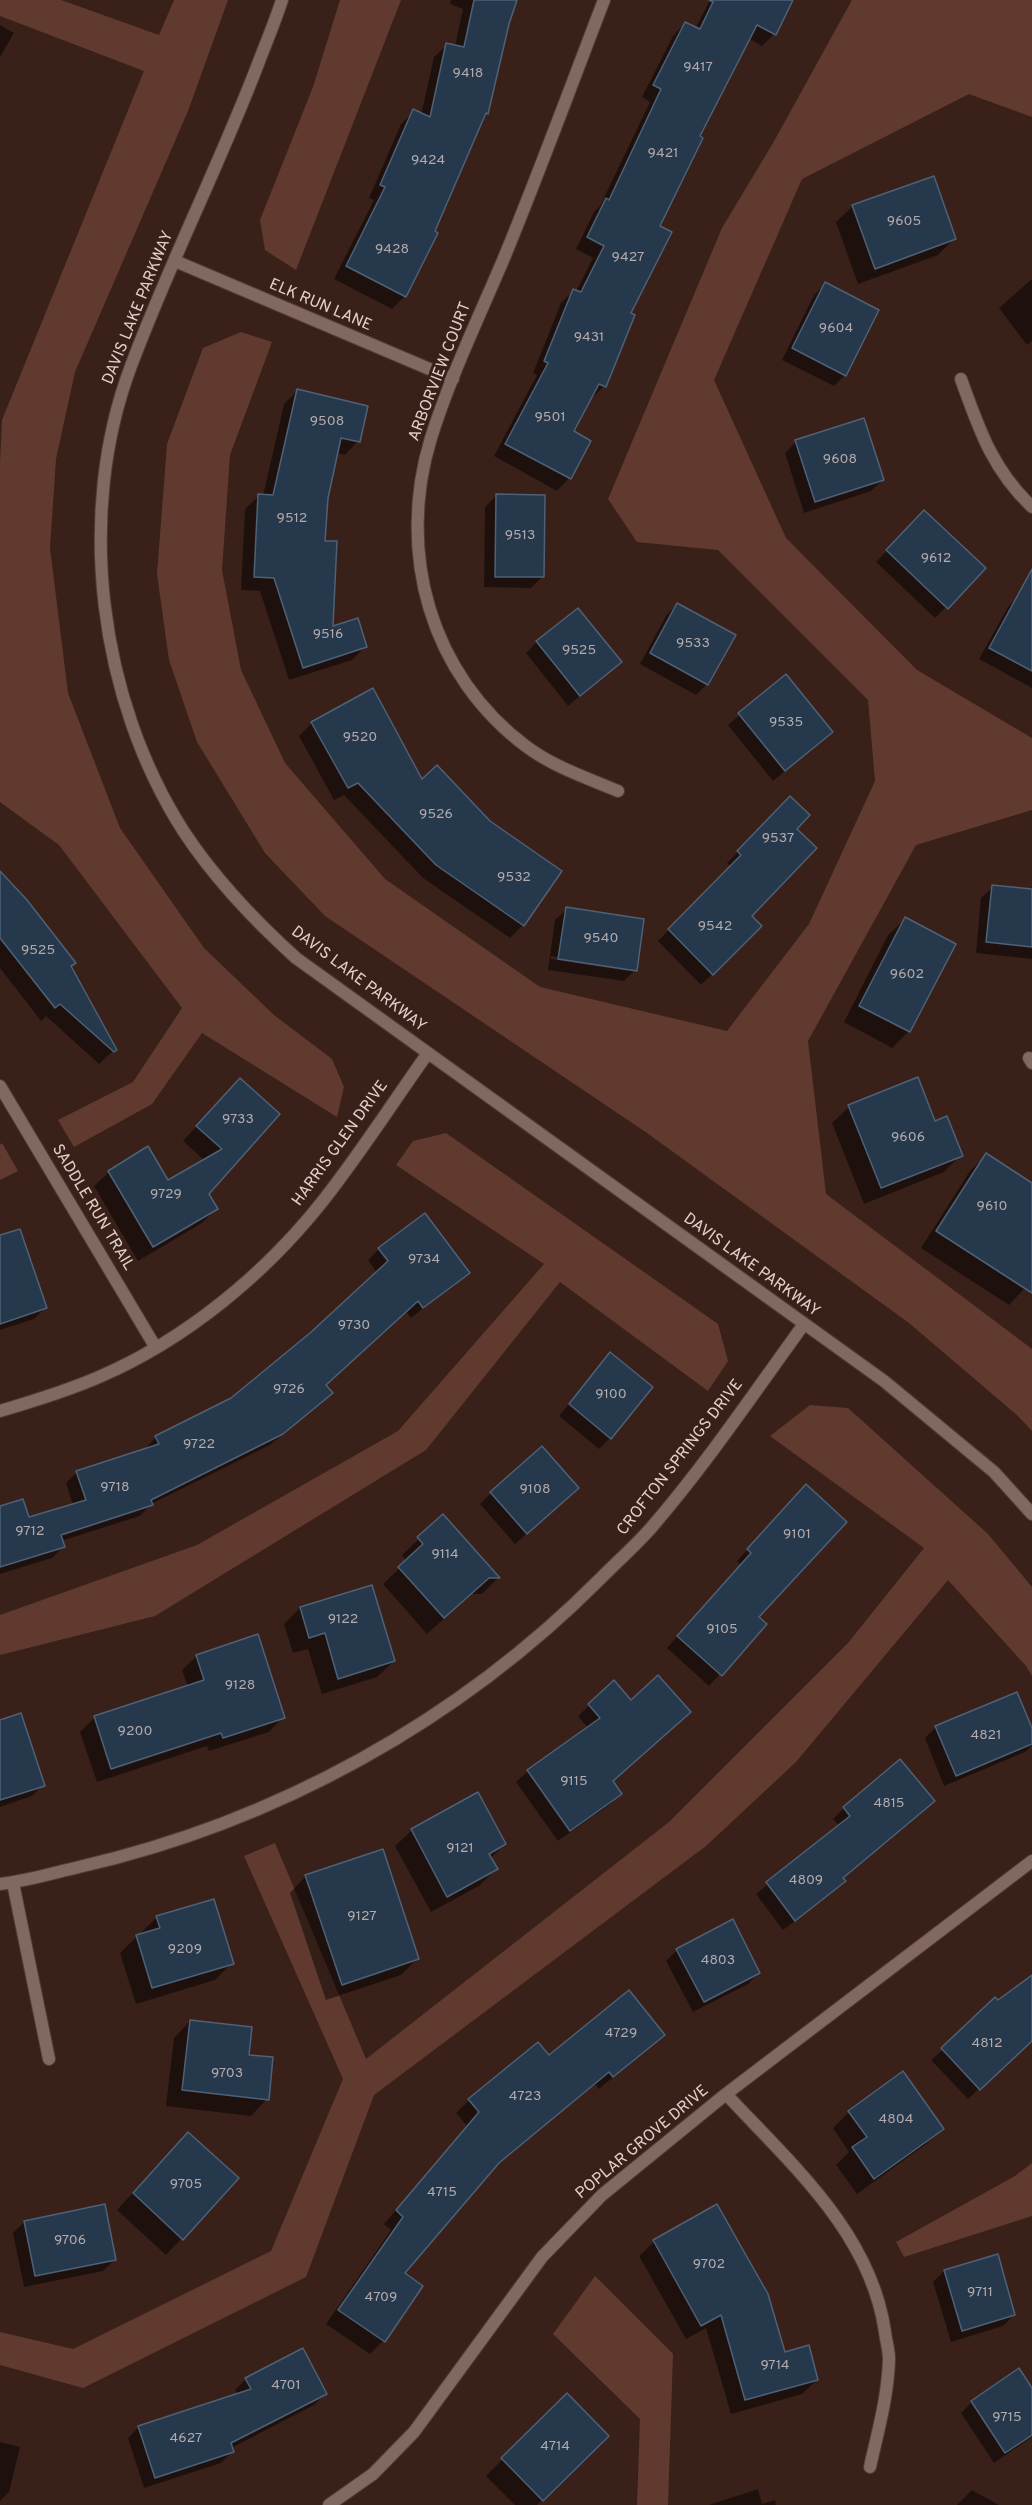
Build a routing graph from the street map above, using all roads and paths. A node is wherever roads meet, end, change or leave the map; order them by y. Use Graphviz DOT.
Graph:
graph roads {
  1 [pos="282,0"];
  2 [pos="604,0"];
  3 [pos="175,261"];
  4 [pos="453,379"];
  5 [pos="961,379"];
  6 [pos="1032,507"];
  7 [pos="618,791"];
  8 [pos="428,1053"];
  9 [pos="0,1086"];
  10 [pos="804,1324"];
  11 [pos="156,1348"];
  12 [pos="0,1411"];
  13 [pos="1032,1514"];
  14 [pos="1032,1860"];
  15 [pos="6,1884"];
  16 [pos="49,2059"];
  17 [pos="726,2094"];
  18 [pos="870,2467"];
  19 [pos="329,2505"];
  1 -- 3 [label="street, DAVIS LAKE PARKWAY"];
  2 -- 4 [label="street, ARBORVIEW COURT"];
  3 -- 4 [label="street, ELK RUN LANE"];
  3 -- 8 [label="street, DAVIS LAKE PARKWAY"];
  4 -- 7 [label="street, ARBORVIEW COURT"];
  5 -- 6 [label="street"];
  8 -- 10 [label="street, DAVIS LAKE PARKWAY"];
  8 -- 11 [label="street, HARRIS GLEN DRIVE"];
  9 -- 11 [label="street, SADDLE RUN TRAIL"];
  10 -- 13 [label="street, DAVIS LAKE PARKWAY"];
  10 -- 15 [label="street, CROFTON SPRINGS DRIVE"];
  11 -- 12 [label="street, HARRIS GLEN DRIVE"];
  14 -- 17 [label="street, POPLAR GROVE DRIVE"];
  15 -- 16 [label="street"];
  17 -- 18 [label="street"];
  17 -- 19 [label="street, POPLAR GROVE DRIVE"];
}
